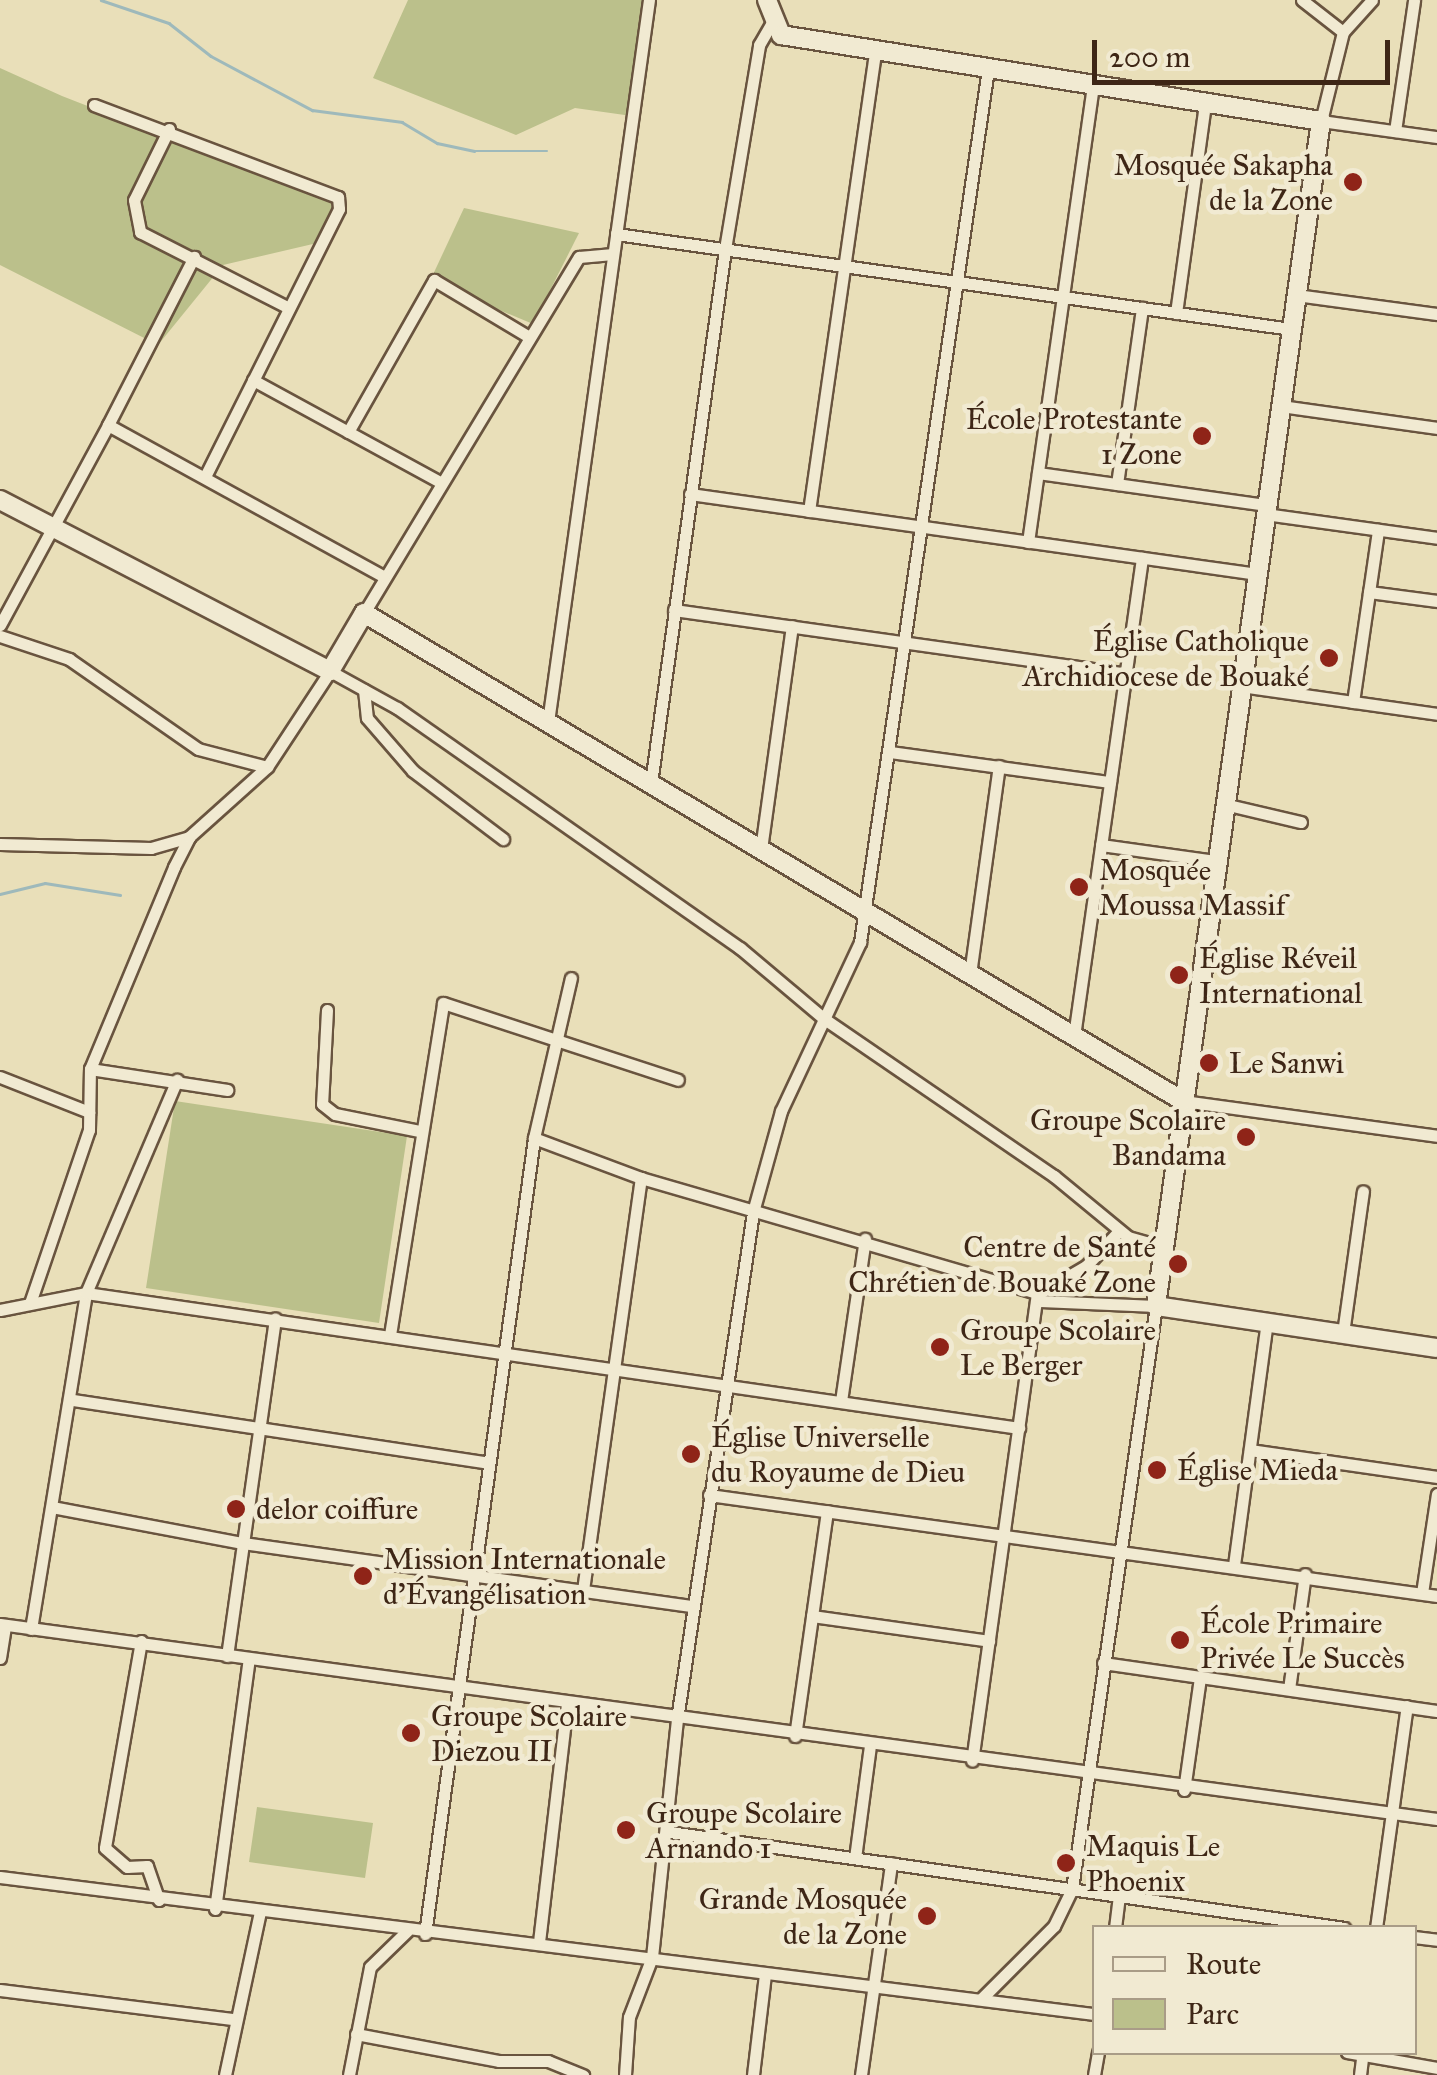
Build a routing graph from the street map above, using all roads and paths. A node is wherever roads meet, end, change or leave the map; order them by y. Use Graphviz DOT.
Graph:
graph roads {
  1 [pos="650,0"];
  2 [pos="767,0"];
  3 [pos="1302,0"];
  4 [pos="1372,0"];
  5 [pos="1414,0"];
  6 [pos="771,24"];
  7 [pos="1343,32"];
  8 [pos="875,53"];
  9 [pos="988,69"];
  10 [pos="1092,86"];
  11 [pos="94,105"];
  12 [pos="1205,105"];
  13 [pos="1320,121"];
  14 [pos="170,130"];
  15 [pos="1395,132"];
  16 [pos="1437,138"];
  17 [pos="616,234"];
  18 [pos="725,249"];
  19 [pos="613,254"];
  20 [pos="194,257"];
  21 [pos="844,266"];
  22 [pos="956,282"];
  23 [pos="1296,294"];
  24 [pos="1063,297"];
  25 [pos="290,308"];
  26 [pos="1142,308"];
  27 [pos="1176,313"];
  28 [pos="1437,314"];
  29 [pos="1292,329"];
  30 [pos="526,335"];
  31 [pos="253,380"];
  32 [pos="1280,406"];
  33 [pos="108,424"];
  34 [pos="1437,428"];
  35 [pos="348,432"];
  36 [pos="1038,473"];
  37 [pos="205,476"];
  38 [pos="440,482"];
  39 [pos="1117,484"];
  40 [pos="690,494"];
  41 [pos="0,500"];
  42 [pos="809,510"];
  43 [pos="1266,510"];
  44 [pos="52,527"];
  45 [pos="922,528"];
  46 [pos="1378,530"];
  47 [pos="1437,538"];
  48 [pos="1028,542"];
  49 [pos="1142,558"];
  50 [pos="1257,574"];
  51 [pos="384,578"];
  52 [pos="1369,592"];
  53 [pos="1437,601"];
  54 [pos="674,610"];
  55 [pos="364,613"];
  56 [pos="0,625"];
  57 [pos="792,626"];
  58 [pos="0,636"];
  59 [pos="903,642"];
  60 [pos="330,671"];
  61 [pos="1125,673"];
  62 [pos="1241,686"];
  63 [pos="364,690"];
  64 [pos="1353,702"];
  65 [pos="1437,714"];
  66 [pos="548,722"];
  67 [pos="890,752"];
  68 [pos="999,766"];
  69 [pos="267,767"];
  70 [pos="1110,782"];
  71 [pos="651,783"];
  72 [pos="1224,804"];
  73 [pos="1301,822"];
  74 [pos="189,837"];
  75 [pos="503,839"];
  76 [pos="0,844"];
  77 [pos="1101,845"];
  78 [pos="761,849"];
  79 [pos="1216,861"];
  80 [pos="862,910"];
  81 [pos="970,974"];
  82 [pos="571,978"];
  83 [pos="327,1010"];
  84 [pos="823,1018"];
  85 [pos="1074,1036"];
  86 [pos="556,1037"];
  87 [pos="90,1069"];
  88 [pos="0,1077"];
  89 [pos="178,1080"];
  90 [pos="678,1080"];
  91 [pos="227,1090"];
  92 [pos="1183,1101"];
  93 [pos="89,1112"];
  94 [pos="418,1131"];
  95 [pos="1437,1136"];
  96 [pos="534,1138"];
  97 [pos="641,1178"];
  98 [pos="1363,1190"];
  99 [pos="753,1212"];
  100 [pos="1120,1231"];
  101 [pos="864,1239"];
  102 [pos="1162,1247"];
  103 [pos="86,1294"];
  104 [pos="1039,1298"];
  105 [pos="30,1303"];
  106 [pos="1156,1306"];
  107 [pos="0,1310"];
  108 [pos="275,1318"];
  109 [pos="1267,1322"];
  110 [pos="390,1334"];
  111 [pos="1343,1334"];
  112 [pos="1437,1348"];
  113 [pos="504,1350"];
  114 [pos="615,1366"];
  115 [pos="725,1381"];
  116 [pos="73,1400"];
  117 [pos="841,1402"];
  118 [pos="1019,1428"];
  119 [pos="259,1430"];
  120 [pos="1250,1450"];
  121 [pos="488,1462"];
  122 [pos="1437,1476"];
  123 [pos="1437,1494"];
  124 [pos="709,1495"];
  125 [pos="52,1507"];
  126 [pos="827,1511"];
  127 [pos="1004,1534"];
  128 [pos="243,1543"];
  129 [pos="1120,1550"];
  130 [pos="1234,1565"];
  131 [pos="1305,1574"];
  132 [pos="472,1575"];
  133 [pos="583,1590"];
  134 [pos="1422,1593"];
  135 [pos="1437,1596"];
  136 [pos="693,1606"];
  137 [pos="812,1616"];
  138 [pos="2,1625"];
  139 [pos="31,1629"];
  140 [pos="989,1641"];
  141 [pos="141,1642"];
  142 [pos="227,1656"];
  143 [pos="0,1658"];
  144 [pos="249,1659"];
  145 [pos="1104,1663"];
  146 [pos="1200,1677"];
  147 [pos="456,1688"];
  148 [pos="1289,1689"];
  149 [pos="567,1704"];
  150 [pos="1406,1706"];
  151 [pos="1437,1711"];
  152 [pos="677,1719"];
  153 [pos="795,1736"];
  154 [pos="870,1746"];
  155 [pos="972,1760"];
  156 [pos="1088,1777"];
  157 [pos="1184,1790"];
  158 [pos="1392,1816"];
  159 [pos="1437,1819"];
  160 [pos="669,1832"];
  161 [pos="854,1858"];
  162 [pos="891,1863"];
  163 [pos="0,1876"];
  164 [pos="1072,1888"];
  165 [pos="1119,1895"];
  166 [pos="159,1900"];
  167 [pos="215,1909"];
  168 [pos="260,1912"];
  169 [pos="1115,1925"];
  170 [pos="1324,1925"];
  171 [pos="1376,1925"];
  172 [pos="407,1930"];
  173 [pos="425,1934"];
  174 [pos="539,1942"];
  175 [pos="652,1958"];
  176 [pos="765,1974"];
  177 [pos="874,1986"];
  178 [pos="0,1990"];
  179 [pos="981,1999"];
  180 [pos="1092,2014"];
  181 [pos="234,2019"];
  182 [pos="356,2034"];
  183 [pos="1367,2055"];
  184 [pos="1437,2068"];
  185 [pos="1425,2070"];
  186 [pos="226,2075"];
  187 [pos="349,2075"];
  188 [pos="583,2075"];
  189 [pos="625,2075"];
  190 [pos="753,2075"];
  191 [pos="861,2075"];
  1 -- 17 [label="street"];
  2 -- 6 [label="street"];
  3 -- 7 [label="street"];
  4 -- 7 [label="street"];
  5 -- 15 [label="street"];
  6 -- 8 [label="street"];
  6 -- 18 [label="street"];
  7 -- 13 [label="street"];
  8 -- 9 [label="street"];
  8 -- 21 [label="street"];
  9 -- 10 [label="street"];
  9 -- 22 [label="street"];
  10 -- 12 [label="street"];
  10 -- 24 [label="street"];
  11 -- 14 [label="street"];
  12 -- 13 [label="street"];
  12 -- 27 [label="street"];
  13 -- 15 [label="street"];
  13 -- 23 [label="street"];
  14 -- 20 [label="street"];
  14 -- 25 [label="street"];
  15 -- 16 [label="street"];
  17 -- 18 [label="street"];
  17 -- 19 [label="street"];
  18 -- 21 [label="street"];
  18 -- 40 [label="street"];
  19 -- 30 [label="street"];
  19 -- 66 [label="street"];
  20 -- 25 [label="street"];
  20 -- 33 [label="street"];
  21 -- 22 [label="street"];
  21 -- 42 [label="street"];
  22 -- 24 [label="street"];
  22 -- 45 [label="street"];
  23 -- 28 [label="street"];
  23 -- 29 [label="street"];
  24 -- 26 [label="street"];
  24 -- 36 [label="street"];
  25 -- 31 [label="street"];
  26 -- 27 [label="street"];
  26 -- 39 [label="street"];
  27 -- 29 [label="street"];
  29 -- 32 [label="street"];
  30 -- 35 [label="street"];
  30 -- 38 [label="street"];
  31 -- 35 [label="street"];
  31 -- 37 [label="street"];
  32 -- 34 [label="street"];
  32 -- 43 [label="street"];
  33 -- 37 [label="street"];
  33 -- 44 [label="street"];
  35 -- 38 [label="street"];
  36 -- 39 [label="street"];
  36 -- 48 [label="street"];
  37 -- 51 [label="street"];
  38 -- 51 [label="street"];
  39 -- 43 [label="street"];
  40 -- 42 [label="street"];
  40 -- 54 [label="street"];
  41 -- 44 [label="street"];
  42 -- 45 [label="street"];
  43 -- 46 [label="street"];
  43 -- 50 [label="street"];
  44 -- 56 [label="street"];
  44 -- 60 [label="street"];
  45 -- 48 [label="street"];
  45 -- 59 [label="street"];
  46 -- 47 [label="street"];
  46 -- 52 [label="street"];
  48 -- 49 [label="street"];
  49 -- 50 [label="street"];
  49 -- 61 [label="street"];
  50 -- 62 [label="street"];
  51 -- 55 [label="street"];
  52 -- 53 [label="street"];
  52 -- 64 [label="street"];
  54 -- 57 [label="street"];
  54 -- 71 [label="street"];
  55 -- 60 [label="street"];
  55 -- 66 [label="street"];
  57 -- 59 [label="street"];
  57 -- 78 [label="street"];
  58 -- 69 [label="street"];
  59 -- 61 [label="street"];
  59 -- 67 [label="street"];
  60 -- 63 [label="street"];
  60 -- 69 [label="street"];
  61 -- 70 [label="street"];
  62 -- 64 [label="street"];
  62 -- 72 [label="street"];
  63 -- 75 [label="street"];
  63 -- 84 [label="street"];
  64 -- 65 [label="street"];
  66 -- 71 [label="street"];
  67 -- 68 [label="street"];
  67 -- 80 [label="street"];
  68 -- 70 [label="street"];
  68 -- 81 [label="street"];
  69 -- 74 [label="street"];
  70 -- 77 [label="street"];
  71 -- 78 [label="street"];
  72 -- 73 [label="street"];
  72 -- 79 [label="street"];
  74 -- 76 [label="street"];
  74 -- 87 [label="street"];
  77 -- 79 [label="street"];
  77 -- 85 [label="street"];
  78 -- 80 [label="street"];
  79 -- 92 [label="street"];
  80 -- 81 [label="street"];
  80 -- 84 [label="street"];
  81 -- 85 [label="street"];
  82 -- 86 [label="street"];
  83 -- 94 [label="street"];
  84 -- 99 [label="street"];
  84 -- 100 [label="street"];
  85 -- 92 [label="street"];
  86 -- 90 [label="street"];
  86 -- 94 [label="street"];
  86 -- 96 [label="street"];
  87 -- 89 [label="street"];
  87 -- 93 [label="street"];
  88 -- 93 [label="street"];
  89 -- 91 [label="street"];
  89 -- 103 [label="street"];
  92 -- 95 [label="street"];
  92 -- 102 [label="street"];
  93 -- 105 [label="street"];
  94 -- 110 [label="street"];
  96 -- 97 [label="street"];
  96 -- 113 [label="street"];
  97 -- 99 [label="street"];
  97 -- 114 [label="street"];
  98 -- 111 [label="street"];
  99 -- 101 [label="street"];
  99 -- 115 [label="street"];
  100 -- 102 [label="street"];
  100 -- 104 [label="street"];
  101 -- 104 [label="street"];
  101 -- 117 [label="street"];
  102 -- 106 [label="street"];
  103 -- 105 [label="street"];
  103 -- 108 [label="street"];
  103 -- 116 [label="street"];
  104 -- 106 [label="street"];
  104 -- 118 [label="street"];
  105 -- 107 [label="street"];
  106 -- 109 [label="street"];
  106 -- 129 [label="street"];
  108 -- 110 [label="street"];
  108 -- 119 [label="street"];
  109 -- 111 [label="street"];
  109 -- 120 [label="street"];
  110 -- 113 [label="street"];
  111 -- 112 [label="street"];
  113 -- 114 [label="street"];
  113 -- 121 [label="street"];
  114 -- 115 [label="street"];
  114 -- 133 [label="street"];
  115 -- 117 [label="street"];
  115 -- 124 [label="street"];
  116 -- 119 [label="street"];
  116 -- 125 [label="street"];
  117 -- 118 [label="street"];
  118 -- 127 [label="street"];
  119 -- 121 [label="street"];
  119 -- 128 [label="street"];
  120 -- 122 [label="street"];
  120 -- 130 [label="street"];
  121 -- 132 [label="street"];
  123 -- 134 [label="street"];
  124 -- 126 [label="street"];
  124 -- 136 [label="street"];
  125 -- 128 [label="street"];
  125 -- 139 [label="street"];
  126 -- 127 [label="street"];
  126 -- 137 [label="street"];
  127 -- 129 [label="street"];
  127 -- 140 [label="street"];
  128 -- 132 [label="street"];
  128 -- 142 [label="street"];
  129 -- 130 [label="street"];
  129 -- 145 [label="street"];
  130 -- 131 [label="street"];
  131 -- 134 [label="street"];
  131 -- 148 [label="street"];
  132 -- 133 [label="street"];
  132 -- 147 [label="street"];
  133 -- 136 [label="street"];
  134 -- 135 [label="street"];
  136 -- 152 [label="street"];
  137 -- 140 [label="street"];
  137 -- 153 [label="street"];
  138 -- 139 [label="street"];
  138 -- 143 [label="street"];
  139 -- 141 [label="street"];
  140 -- 155 [label="street"];
  141 -- 142 [label="street"];
  141 -- 166 [label="street"];
  142 -- 144 [label="street"];
  144 -- 147 [label="street"];
  144 -- 167 [label="street"];
  145 -- 146 [label="street"];
  145 -- 156 [label="street"];
  146 -- 148 [label="street"];
  146 -- 157 [label="street"];
  147 -- 149 [label="street"];
  147 -- 173 [label="street"];
  148 -- 150 [label="street"];
  149 -- 152 [label="street"];
  149 -- 174 [label="street"];
  150 -- 151 [label="street"];
  150 -- 158 [label="street"];
  152 -- 153 [label="street"];
  152 -- 160 [label="street"];
  153 -- 154 [label="street"];
  154 -- 155 [label="street"];
  154 -- 161 [label="street"];
  155 -- 156 [label="street"];
  156 -- 157 [label="street"];
  156 -- 164 [label="street"];
  157 -- 158 [label="street"];
  158 -- 159 [label="street"];
  158 -- 171 [label="street"];
  160 -- 161 [label="street"];
  160 -- 175 [label="street"];
  161 -- 162 [label="street"];
  162 -- 164 [label="street"];
  162 -- 177 [label="street"];
  163 -- 166 [label="street"];
  164 -- 165 [label="street"];
  164 -- 179 [label="street"];
  165 -- 169 [label="street"];
  165 -- 170 [label="street"];
  166 -- 167 [label="street"];
  167 -- 168 [label="street"];
  168 -- 172 [label="street"];
  168 -- 181 [label="street"];
  172 -- 173 [label="street"];
  172 -- 182 [label="street"];
  173 -- 174 [label="street"];
  174 -- 175 [label="street"];
  175 -- 176 [label="street"];
  175 -- 189 [label="street"];
  176 -- 177 [label="street"];
  176 -- 190 [label="street"];
  177 -- 179 [label="street"];
  177 -- 191 [label="street"];
  178 -- 181 [label="street"];
  179 -- 180 [label="street"];
  181 -- 186 [label="street"];
  182 -- 187 [label="street"];
  182 -- 188 [label="street"];
  183 -- 185 [label="street"];
  184 -- 185 [label="street"];
}
